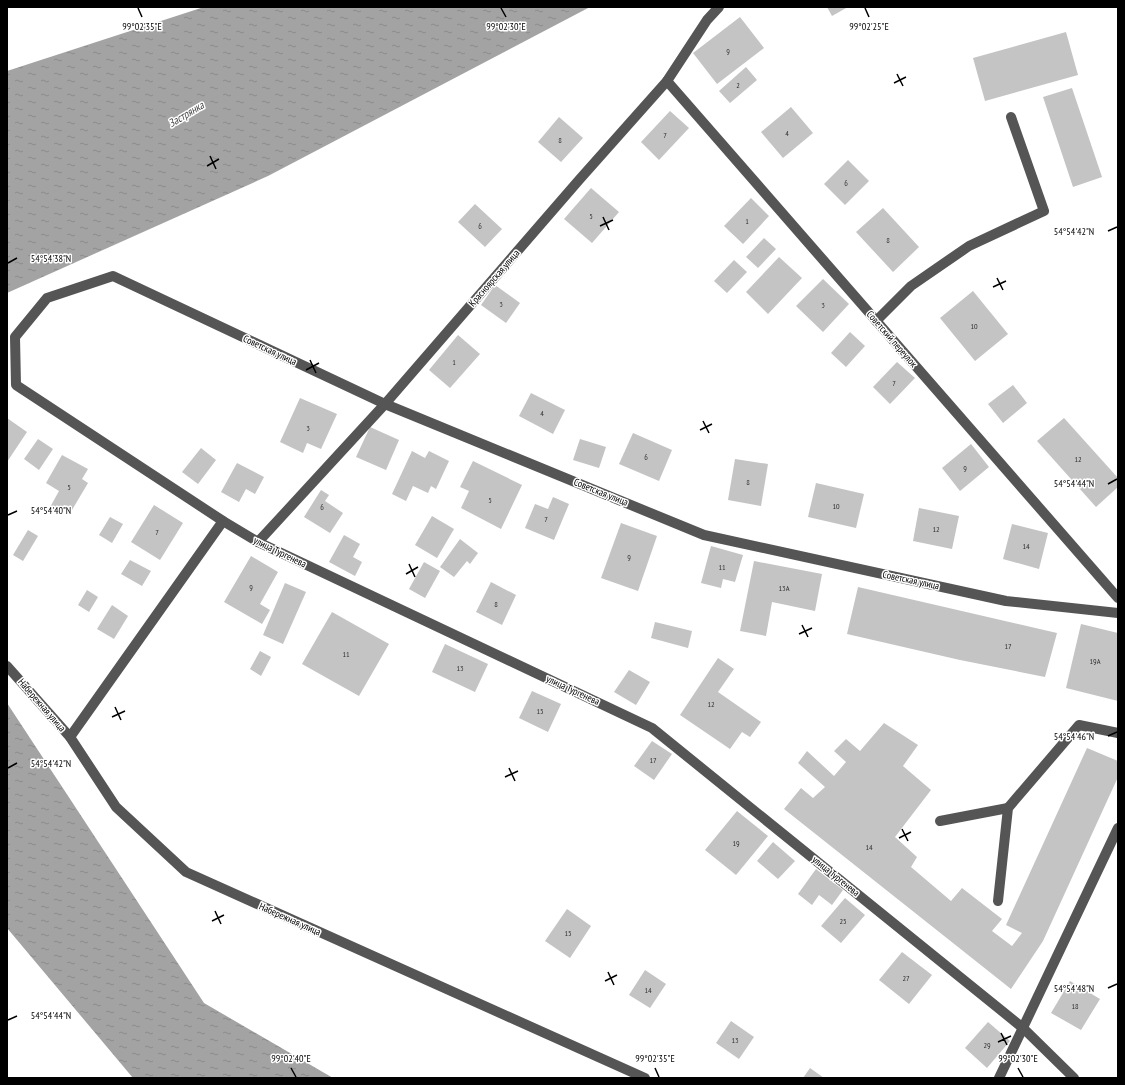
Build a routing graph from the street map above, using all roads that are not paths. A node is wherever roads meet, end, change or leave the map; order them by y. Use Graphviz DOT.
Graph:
graph roads {
  1 [pos="720,7"];
  2 [pos="667,80"];
  3 [pos="1011,117"];
  4 [pos="876,321"];
  5 [pos="16,385"];
  6 [pos="385,404"];
  7 [pos="223,521"];
  8 [pos="258,542"];
  9 [pos="1118,598"];
  10 [pos="1118,613"];
  11 [pos="7,666"];
  12 [pos="1118,733"];
  13 [pos="70,737"];
  14 [pos="1008,808"];
  15 [pos="940,821"];
  16 [pos="1118,828"];
  17 [pos="998,901"];
  18 [pos="1023,1028"];
  19 [pos="645,1078"];
  20 [pos="999,1078"];
  21 [pos="1074,1078"];
  1 -- 2 [label="street, Красноярская улица"];
  2 -- 4 [label="street, Советский переулок"];
  2 -- 6 [label="street, Красноярская улица"];
  3 -- 4 [label="street"];
  4 -- 9 [label="street, Советский переулок"];
  5 -- 6 [label="street, Советская улица"];
  5 -- 7 [label="street, улица Тургенева"];
  6 -- 8 [label="street, Красноярская улица"];
  6 -- 10 [label="street, Советская улица"];
  7 -- 8 [label="street, улица Тургенева"];
  7 -- 13 [label="street"];
  8 -- 18 [label="street, улица Тургенева"];
  11 -- 13 [label="street, Набережная улица"];
  12 -- 14 [label="street"];
  13 -- 19 [label="street, Набережная улица"];
  14 -- 15 [label="street"];
  14 -- 17 [label="street"];
  16 -- 18 [label="street"];
  18 -- 20 [label="street"];
  18 -- 21 [label="street, улица Тургенева"];
}
